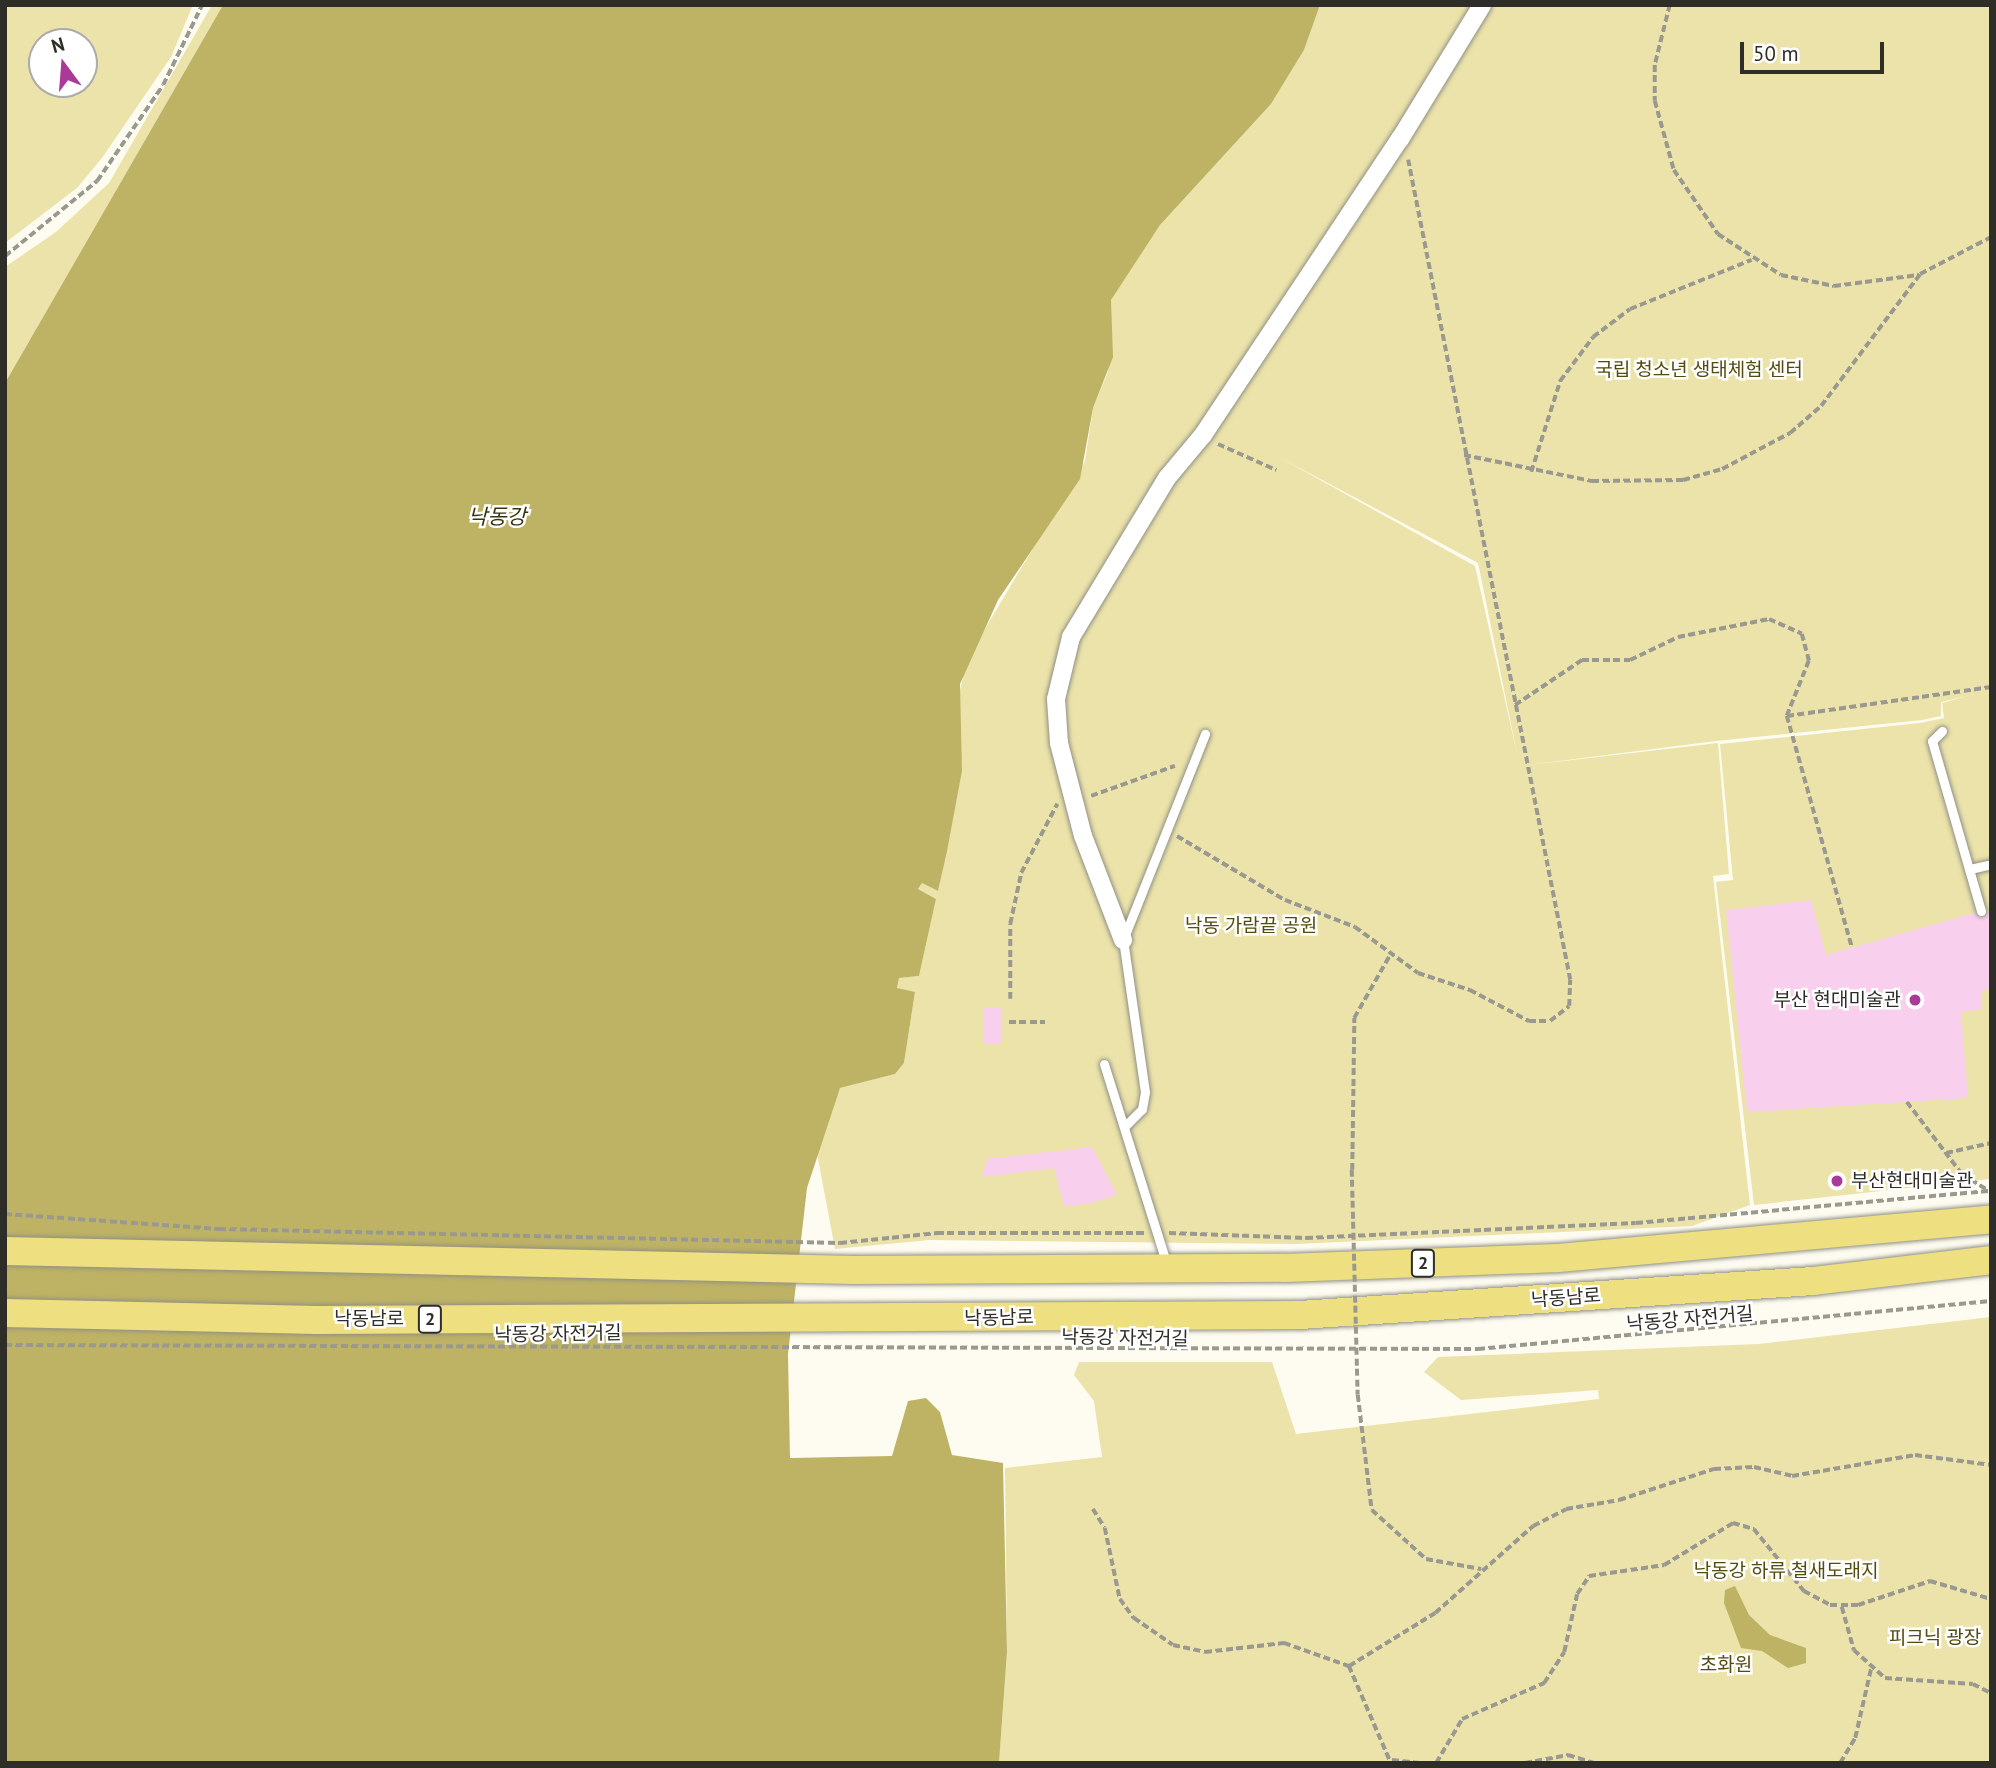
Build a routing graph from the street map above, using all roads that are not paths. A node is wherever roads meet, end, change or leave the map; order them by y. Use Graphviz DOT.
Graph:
graph roads {
  1 [pos="1482,5"];
  2 [pos="1942,731"];
  3 [pos="1205,734"];
  4 [pos="1991,864"];
  5 [pos="1970,869"];
  6 [pos="1981,911"];
  7 [pos="1123,940"];
  8 [pos="1104,1064"];
  9 [pos="1124,1127"];
  10 [pos="1991,1219"];
  11 [pos="5,1251"];
  12 [pos="1991,1260"];
  13 [pos="1168,1270"];
  14 [pos="5,1313"];
  1 -- 7 [label="street"];
  2 -- 5 [label="lane"];
  3 -- 7 [label="lane"];
  4 -- 5 [label="lane"];
  5 -- 6 [label="lane"];
  7 -- 9 [label="lane"];
  8 -- 9 [label="lane"];
  9 -- 13 [label="lane"];
  10 -- 13 [label="main road, 2"];
  11 -- 13 [label="main road, 2"];
  12 -- 14 [label="main road, 낙동남로 / 2"];
}
